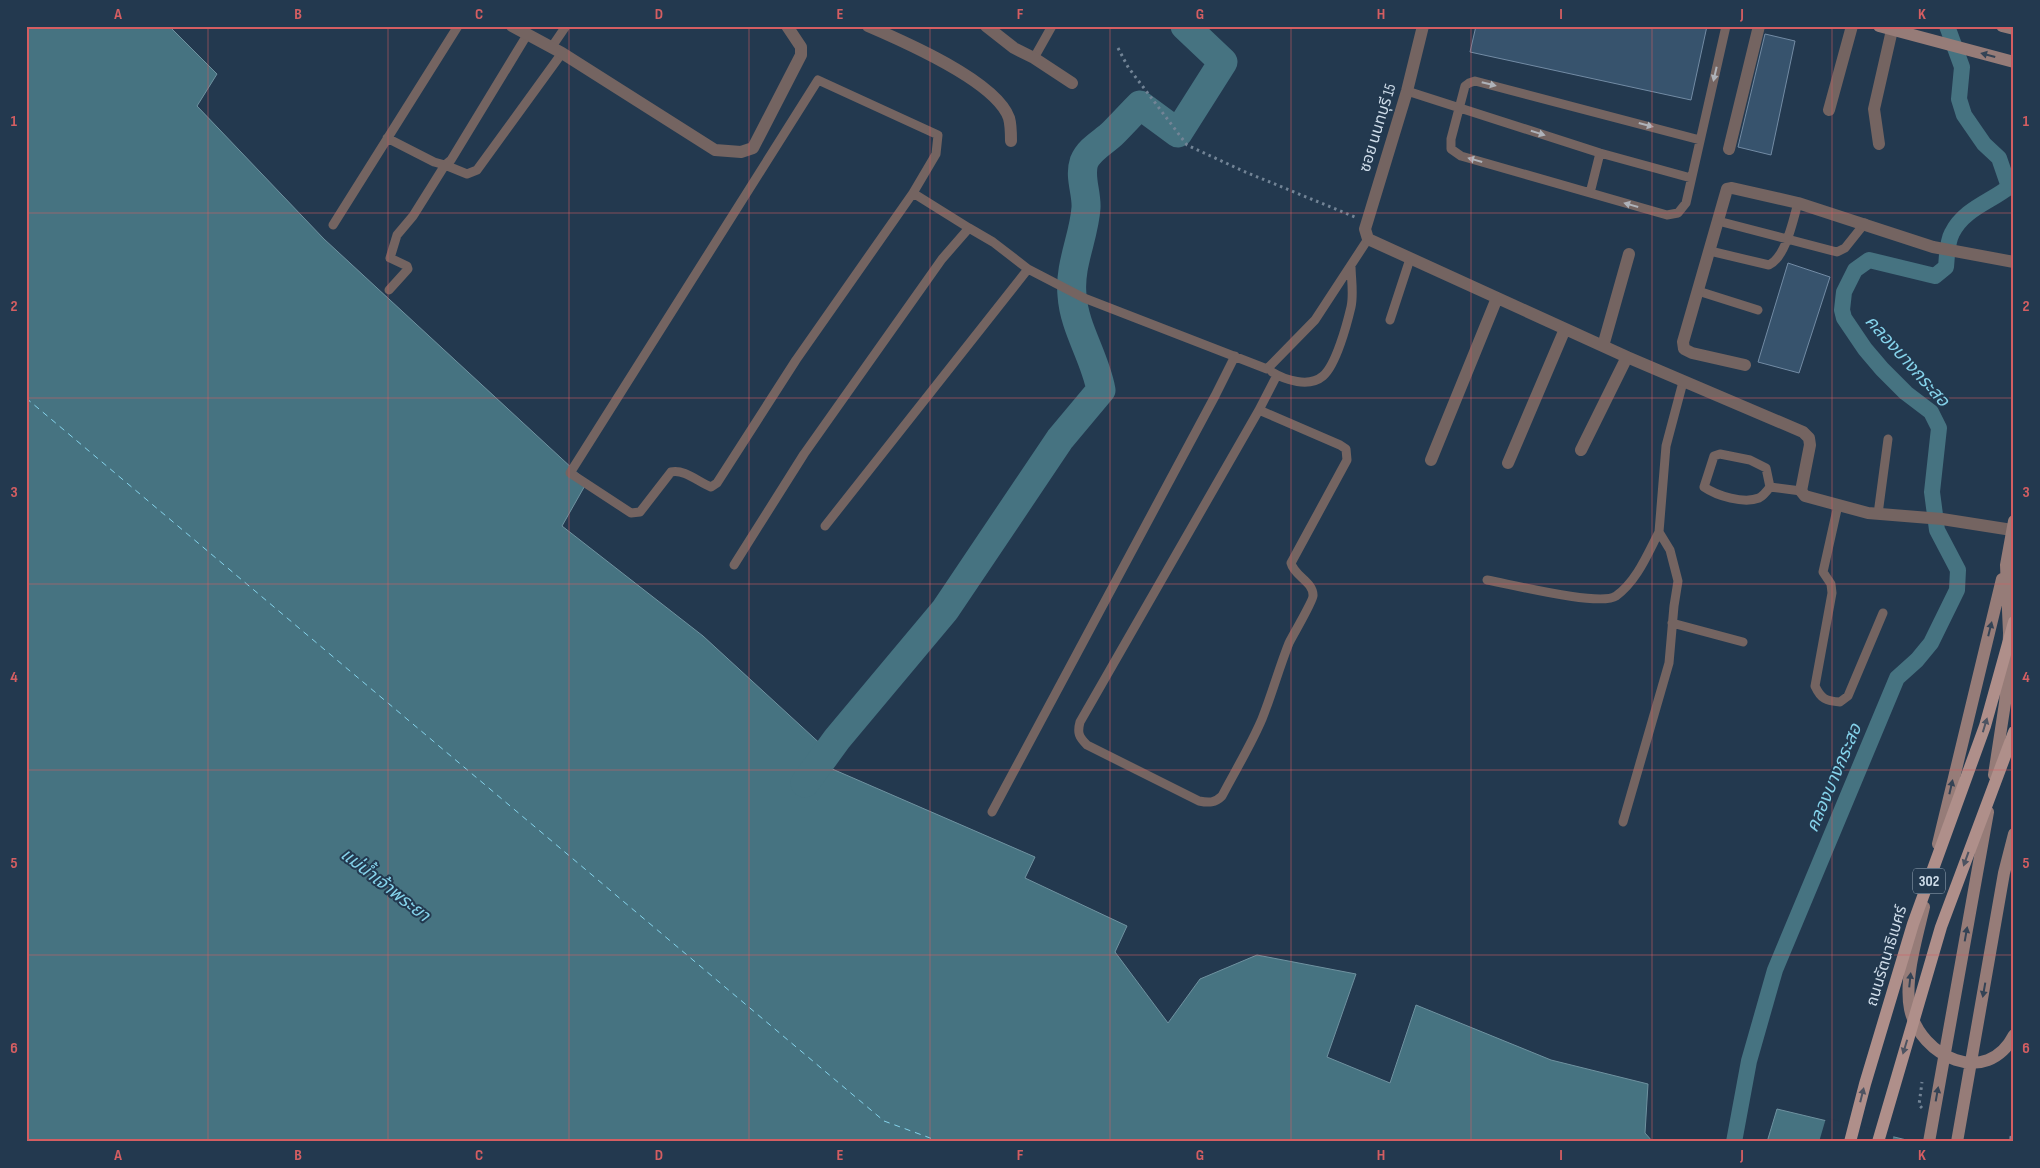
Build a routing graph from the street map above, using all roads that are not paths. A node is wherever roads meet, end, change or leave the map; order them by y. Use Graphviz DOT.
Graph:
graph roads {
  1 [pos="458,26"];
  2 [pos="512,26"];
  3 [pos="566,26"];
  4 [pos="787,26"];
  5 [pos="868,26"];
  6 [pos="986,26"];
  7 [pos="1052,26"];
  8 [pos="1423,26"];
  9 [pos="1726,26"];
  10 [pos="1759,26"];
  11 [pos="1852,26"];
  12 [pos="1879,26"];
  13 [pos="2002,26"];
  14 [pos="1892,30"];
  15 [pos="2014,30"];
  16 [pos="527,35"];
  17 [pos="556,51"];
  18 [pos="1034,58"];
  19 [pos="2014,62"];
  20 [pos="1072,83"];
  21 [pos="1407,91"];
  22 [pos="1458,108"];
  23 [pos="1829,110"];
  24 [pos="388,138"];
  25 [pos="1700,140"];
  26 [pos="1011,142"];
  27 [pos="1879,144"];
  28 [pos="1729,149"];
  29 [pos="1600,153"];
  30 [pos="445,165"];
  31 [pos="1692,178"];
  32 [pos="913,193"];
  33 [pos="1590,193"];
  34 [pos="1798,203"];
  35 [pos="1718,221"];
  36 [pos="1865,223"];
  37 [pos="333,225"];
  38 [pos="969,228"];
  39 [pos="1368,239"];
  40 [pos="1787,240"];
  41 [pos="1710,251"];
  42 [pos="1629,254"];
  43 [pos="1410,260"];
  44 [pos="2014,262"];
  45 [pos="1351,264"];
  46 [pos="1028,269"];
  47 [pos="389,290"];
  48 [pos="1698,291"];
  49 [pos="1497,298"];
  50 [pos="1758,310"];
  51 [pos="1390,320"];
  52 [pos="1564,329"];
  53 [pos="1603,346"];
  54 [pos="1235,356"];
  55 [pos="1627,357"];
  56 [pos="1745,364"];
  57 [pos="1267,369"];
  58 [pos="1277,375"];
  59 [pos="1683,382"];
  60 [pos="1260,410"];
  61 [pos="1888,439"];
  62 [pos="1581,450"];
  63 [pos="1431,460"];
  64 [pos="1508,463"];
  65 [pos="1770,487"];
  66 [pos="1801,491"];
  67 [pos="1838,505"];
  68 [pos="1878,514"];
  69 [pos="825,526"];
  70 [pos="2013,526"];
  71 [pos="1659,532"];
  72 [pos="734,565"];
  73 [pos="2006,565"];
  74 [pos="1487,580"];
  75 [pos="1883,613"];
  76 [pos="2014,622"];
  77 [pos="1672,623"];
  78 [pos="1743,642"];
  79 [pos="2014,732"];
  80 [pos="992,812"];
  81 [pos="1623,822"];
  82 [pos="2014,834"];
  83 [pos="2014,1035"];
  84 [pos="1850,1142"];
  85 [pos="1878,1142"];
  86 [pos="1929,1142"];
  87 [pos="1957,1142"];
  1 -- 24 [label="lane"];
  2 -- 16 [label="street"];
  3 -- 17 [label="lane"];
  4 -- 17 [label="street"];
  5 -- 26 [label="street"];
  6 -- 18 [label="street"];
  7 -- 18 [label="lane"];
  8 -- 21 [label="street, ซอย นนทบุรี 15"];
  9 -- 25 [label="lane, one-way"];
  10 -- 28 [label="street"];
  11 -- 23 [label="street"];
  12 -- 14 [label="main road"];
  13 -- 15 [label="main road"];
  19 -- 14 [label="main road, one-way"];
  14 -- 27 [label="street"];
  16 -- 17 [label="street"];
  16 -- 30 [label="lane"];
  17 -- 30 [label="lane"];
  18 -- 20 [label="street"];
  21 -- 22 [label="lane"];
  21 -- 39 [label="street, ซอย นนทบุรี 15"];
  22 -- 25 [label="lane, one-way"];
  22 -- 29 [label="lane, one-way"];
  33 -- 22 [label="lane, one-way"];
  24 -- 30 [label="lane"];
  24 -- 37 [label="lane"];
  25 -- 31 [label="lane"];
  29 -- 31 [label="lane"];
  29 -- 33 [label="lane"];
  30 -- 47 [label="lane"];
  31 -- 33 [label="lane, one-way"];
  32 -- 32 [label="lane"];
  32 -- 38 [label="lane"];
  34 -- 35 [label="street"];
  34 -- 36 [label="street"];
  34 -- 40 [label="lane"];
  35 -- 40 [label="lane"];
  35 -- 41 [label="street"];
  36 -- 40 [label="lane"];
  36 -- 44 [label="street"];
  38 -- 46 [label="lane"];
  38 -- 72 [label="lane"];
  39 -- 43 [label="street"];
  39 -- 45 [label="lane"];
  40 -- 41 [label="lane"];
  41 -- 48 [label="street"];
  42 -- 53 [label="street"];
  43 -- 49 [label="street"];
  43 -- 51 [label="lane"];
  45 -- 57 [label="lane"];
  45 -- 58 [label="lane"];
  46 -- 54 [label="lane"];
  46 -- 69 [label="lane"];
  48 -- 50 [label="lane"];
  48 -- 56 [label="street"];
  49 -- 52 [label="street"];
  49 -- 63 [label="street"];
  52 -- 53 [label="street"];
  52 -- 64 [label="street"];
  53 -- 55 [label="street"];
  54 -- 57 [label="lane"];
  54 -- 80 [label="lane"];
  55 -- 59 [label="street"];
  55 -- 62 [label="street"];
  57 -- 58 [label="lane"];
  58 -- 60 [label="lane"];
  59 -- 66 [label="street"];
  59 -- 71 [label="lane"];
  60 -- 60 [label="lane"];
  61 -- 68 [label="lane"];
  65 -- 65 [label="lane"];
  65 -- 66 [label="lane"];
  66 -- 67 [label="street"];
  67 -- 68 [label="street"];
  67 -- 75 [label="lane"];
  68 -- 70 [label="street"];
  70 -- 73 [label="main road"];
  71 -- 74 [label="lane"];
  71 -- 77 [label="lane"];
  83 -- 73 [label="main road, one-way"];
  86 -- 73 [label="main road, one-way"];
  84 -- 76 [label="main road, ถนนรัตนาธิเบศร์ / 302, one-way"];
  77 -- 78 [label="lane"];
  77 -- 81 [label="lane"];
  79 -- 85 [label="main road, 302, one-way"];
  82 -- 87 [label="main road, one-way"];
}
